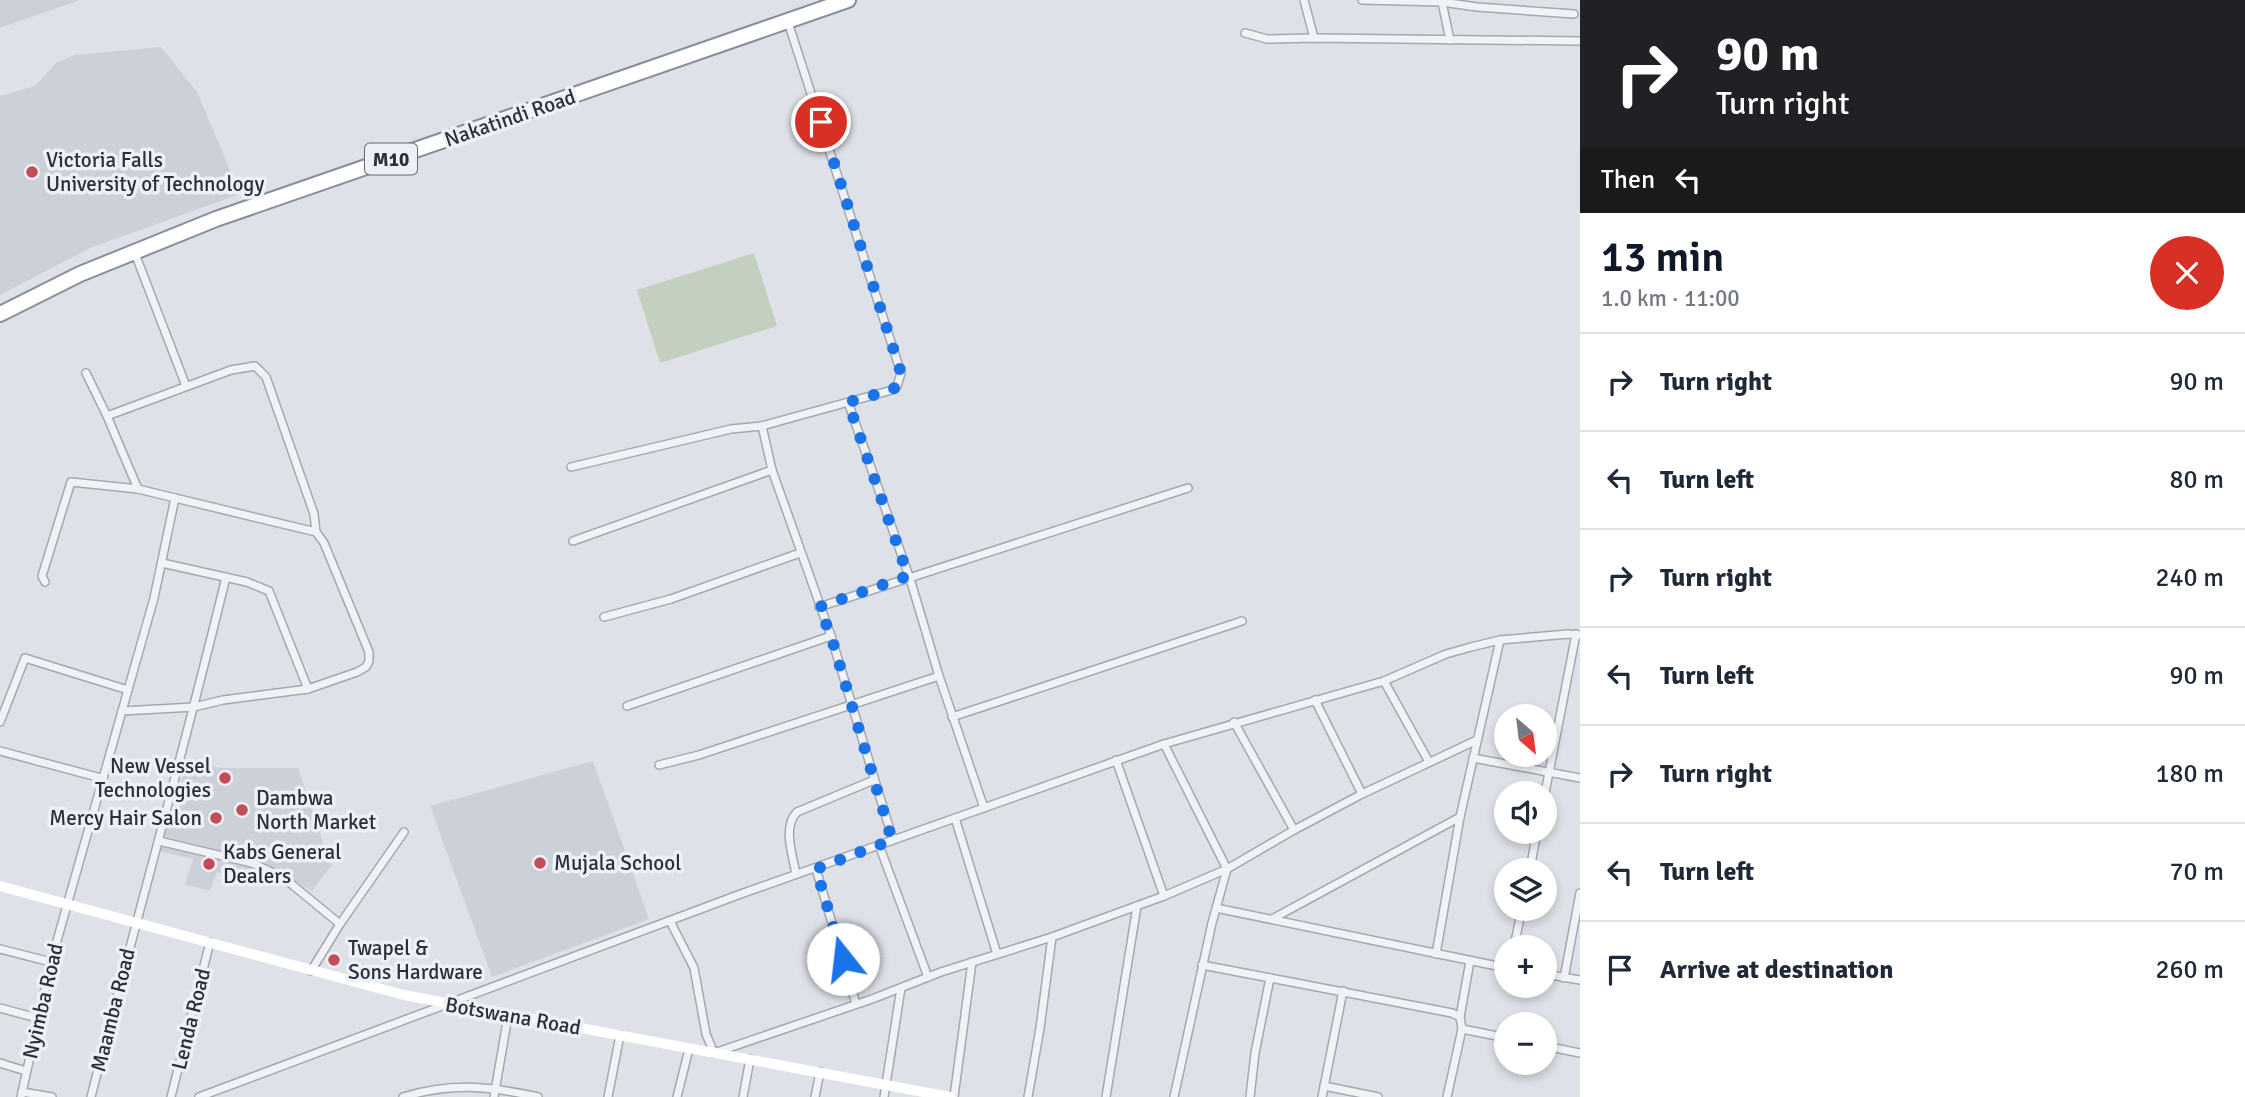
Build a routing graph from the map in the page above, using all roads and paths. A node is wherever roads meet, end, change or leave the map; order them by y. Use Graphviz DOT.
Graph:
graph roads {
  1 [pos="848,0"];
  2 [pos="1304,0"];
  3 [pos="1362,0"];
  4 [pos="1441,2"];
  5 [pos="1574,13"];
  6 [pos="788,22"];
  7 [pos="1245,33"];
  8 [pos="1314,38"];
  9 [pos="1450,40"];
  10 [pos="1580,41"];
  11 [pos="134,251"];
  12 [pos="0,314"];
  13 [pos="86,373"];
  14 [pos="186,386"];
  15 [pos="848,402"];
  16 [pos="107,416"];
  17 [pos="762,426"];
  18 [pos="571,467"];
  19 [pos="772,470"];
  20 [pos="1188,488"];
  21 [pos="138,489"];
  22 [pos="176,498"];
  23 [pos="316,532"];
  24 [pos="573,541"];
  25 [pos="800,553"];
  26 [pos="162,563"];
  27 [pos="908,576"];
  28 [pos="226,577"];
  29 [pos="45,582"];
  30 [pos="819,607"];
  31 [pos="604,617"];
  32 [pos="1242,621"];
  33 [pos="1578,635"];
  34 [pos="831,636"];
  35 [pos="1500,640"];
  36 [pos="939,676"];
  37 [pos="1384,681"];
  38 [pos="308,688"];
  39 [pos="128,690"];
  40 [pos="1315,700"];
  41 [pos="850,704"];
  42 [pos="627,706"];
  43 [pos="194,707"];
  44 [pos="122,711"];
  45 [pos="953,717"];
  46 [pos="0,722"];
  47 [pos="1234,722"];
  48 [pos="1477,740"];
  49 [pos="1164,744"];
  50 [pos="0,751"];
  51 [pos="1473,758"];
  52 [pos="1116,760"];
  53 [pos="1429,762"];
  54 [pos="660,765"];
  55 [pos="1549,773"];
  56 [pos="101,778"];
  57 [pos="1580,778"];
  58 [pos="874,780"];
  59 [pos="1547,781"];
  60 [pos="1362,794"];
  61 [pos="984,808"];
  62 [pos="1460,817"];
  63 [pos="954,818"];
  64 [pos="1294,830"];
  65 [pos="404,832"];
  66 [pos="892,840"];
  67 [pos="159,841"];
  68 [pos="880,845"];
  69 [pos="816,869"];
  70 [pos="1227,869"];
  71 [pos="796,874"];
  72 [pos="0,886"];
  73 [pos="1580,893"];
  74 [pos="1164,896"];
  75 [pos="67,905"];
  76 [pos="1137,906"];
  77 [pos="1216,908"];
  78 [pos="1272,919"];
  79 [pos="670,921"];
  80 [pos="136,923"];
  81 [pos="340,924"];
  82 [pos="1052,937"];
  83 [pos="210,941"];
  84 [pos="0,949"];
  85 [pos="997,954"];
  86 [pos="1437,954"];
  87 [pos="1470,961"];
  88 [pos="51,962"];
  89 [pos="972,962"];
  90 [pos="1202,965"];
  91 [pos="1494,966"];
  92 [pos="311,971"];
  93 [pos="928,977"];
  94 [pos="1557,977"];
  95 [pos="1270,978"];
  96 [pos="1564,978"];
  97 [pos="1580,981"];
  98 [pos="901,988"];
  99 [pos="1343,991"];
  100 [pos="444,1003"];
  101 [pos="856,1004"];
  102 [pos="0,1007"];
  103 [pos="508,1016"];
  104 [pos="1460,1017"];
  105 [pos="37,1018"];
  106 [pos="1462,1030"];
  107 [pos="620,1035"];
  108 [pos="1494,1036"];
  109 [pos="1557,1048"];
  110 [pos="689,1049"];
  111 [pos="714,1053"];
  112 [pos="1580,1053"];
  113 [pos="750,1059"];
  114 [pos="0,1062"];
  115 [pos="26,1071"];
  116 [pos="820,1072"];
  117 [pos="1324,1086"];
  118 [pos="496,1088"];
  119 [pos="884,1091"];
  120 [pos="22,1094"];
  121 [pos="52,1097"];
  122 [pos="91,1097"];
  123 [pos="171,1097"];
  124 [pos="199,1097"];
  125 [pos="403,1097"];
  126 [pos="494,1097"];
  127 [pos="538,1097"];
  128 [pos="608,1097"];
  129 [pos="677,1097"];
  130 [pos="743,1097"];
  131 [pos="815,1097"];
  132 [pos="952,1097"];
  133 [pos="1028,1097"];
  134 [pos="1106,1097"];
  135 [pos="1174,1097"];
  136 [pos="1250,1097"];
  137 [pos="1322,1097"];
  138 [pos="1378,1097"];
  139 [pos="1447,1097"];
  1 -- 6 [label="highway, M10"];
  2 -- 8 [label="street"];
  3 -- 4 [label="street"];
  4 -- 5 [label="street"];
  4 -- 9 [label="street"];
  6 -- 11 [label="highway, Nakatindi Road / M10"];
  6 -- 15 [label="street"];
  7 -- 8 [label="street"];
  8 -- 9 [label="street"];
  9 -- 10 [label="street"];
  11 -- 12 [label="highway, Nakatindi Road / M10"];
  11 -- 14 [label="street"];
  13 -- 16 [label="street"];
  14 -- 16 [label="street"];
  14 -- 23 [label="street"];
  15 -- 17 [label="street"];
  15 -- 27 [label="street"];
  16 -- 21 [label="street"];
  17 -- 18 [label="street"];
  17 -- 19 [label="street"];
  19 -- 24 [label="street"];
  19 -- 25 [label="street"];
  20 -- 27 [label="street"];
  21 -- 22 [label="street"];
  21 -- 29 [label="street"];
  22 -- 23 [label="street"];
  22 -- 26 [label="street, Nyimba Road"];
  23 -- 38 [label="street"];
  25 -- 30 [label="street"];
  25 -- 31 [label="street"];
  26 -- 28 [label="street"];
  26 -- 39 [label="street, Nyimba Road"];
  27 -- 30 [label="street"];
  27 -- 36 [label="street"];
  28 -- 38 [label="street"];
  28 -- 43 [label="street, Maamba Road"];
  30 -- 34 [label="street"];
  32 -- 45 [label="street"];
  33 -- 35 [label="street"];
  33 -- 55 [label="street"];
  34 -- 41 [label="street"];
  34 -- 42 [label="street"];
  35 -- 37 [label="street"];
  35 -- 48 [label="street"];
  36 -- 41 [label="street"];
  36 -- 45 [label="street"];
  37 -- 40 [label="street"];
  37 -- 53 [label="street"];
  38 -- 43 [label="street"];
  39 -- 44 [label="street, Nyimba Road"];
  39 -- 46 [label="street"];
  40 -- 47 [label="street"];
  40 -- 60 [label="street"];
  41 -- 54 [label="street"];
  41 -- 58 [label="street"];
  43 -- 44 [label="street"];
  43 -- 67 [label="street, Maamba Road"];
  44 -- 56 [label="street, Nyimba Road"];
  45 -- 61 [label="street"];
  47 -- 49 [label="street"];
  47 -- 64 [label="street"];
  48 -- 51 [label="street"];
  48 -- 53 [label="street"];
  49 -- 52 [label="street"];
  49 -- 70 [label="street"];
  50 -- 56 [label="street"];
  51 -- 55 [label="street"];
  51 -- 62 [label="street"];
  52 -- 61 [label="street"];
  52 -- 74 [label="street"];
  53 -- 60 [label="street"];
  55 -- 57 [label="street"];
  55 -- 59 [label="street"];
  56 -- 75 [label="street, Nyimba Road"];
  58 -- 66 [label="street"];
  58 -- 71 [label="street"];
  60 -- 64 [label="street"];
  61 -- 63 [label="street"];
  62 -- 78 [label="street"];
  62 -- 86 [label="street"];
  63 -- 66 [label="street"];
  63 -- 85 [label="street"];
  64 -- 70 [label="street"];
  65 -- 81 [label="street"];
  66 -- 68 [label="street"];
  67 -- 80 [label="street, Maamba Road"];
  67 -- 81 [label="street"];
  68 -- 69 [label="street"];
  68 -- 93 [label="street"];
  69 -- 71 [label="street"];
  69 -- 101 [label="street"];
  70 -- 74 [label="street"];
  70 -- 77 [label="street"];
  71 -- 79 [label="street"];
  72 -- 75 [label="street, Botswana Road"];
  73 -- 96 [label="street"];
  74 -- 76 [label="street"];
  75 -- 80 [label="street, Botswana Road"];
  75 -- 88 [label="street, Nyimba Road"];
  76 -- 82 [label="street"];
  76 -- 134 [label="street"];
  77 -- 78 [label="street"];
  77 -- 90 [label="street"];
  78 -- 86 [label="street"];
  79 -- 100 [label="street"];
  79 -- 111 [label="street"];
  80 -- 83 [label="street, Botswana Road"];
  80 -- 122 [label="street, Maamba Road"];
  81 -- 92 [label="street"];
  82 -- 85 [label="street"];
  82 -- 133 [label="street"];
  83 -- 92 [label="street, Botswana Road"];
  83 -- 123 [label="street, Lenda Road"];
  84 -- 88 [label="street"];
  85 -- 89 [label="street"];
  86 -- 87 [label="street"];
  87 -- 91 [label="street"];
  87 -- 104 [label="street"];
  88 -- 105 [label="street, Nyimba Road"];
  89 -- 93 [label="street"];
  89 -- 132 [label="street"];
  90 -- 95 [label="street"];
  90 -- 135 [label="street"];
  92 -- 100 [label="street, Botswana Road"];
  93 -- 98 [label="street"];
  94 -- 96 [label="street"];
  95 -- 99 [label="street"];
  95 -- 136 [label="street"];
  96 -- 97 [label="street"];
  98 -- 101 [label="street"];
  98 -- 119 [label="street"];
  99 -- 104 [label="street"];
  99 -- 117 [label="street"];
  100 -- 103 [label="street, Botswana Road"];
  100 -- 124 [label="street"];
  101 -- 111 [label="street"];
  102 -- 105 [label="street"];
  103 -- 107 [label="street, Botswana Road"];
  103 -- 118 [label="street"];
  104 -- 106 [label="street"];
  105 -- 115 [label="street, Nyimba Road"];
  106 -- 108 [label="street"];
  106 -- 139 [label="street"];
  107 -- 110 [label="street, Botswana Road"];
  107 -- 128 [label="street"];
  109 -- 112 [label="street"];
  110 -- 111 [label="street, Botswana Road"];
  110 -- 129 [label="street"];
  111 -- 113 [label="street, Botswana Road"];
  113 -- 116 [label="street, Botswana Road"];
  113 -- 130 [label="street"];
  114 -- 115 [label="street"];
  115 -- 120 [label="street, Nyimba Road"];
  116 -- 119 [label="street, Botswana Road"];
  116 -- 131 [label="street"];
  117 -- 137 [label="street"];
  117 -- 138 [label="street"];
  118 -- 125 [label="street"];
  118 -- 126 [label="street"];
  118 -- 127 [label="street"];
  119 -- 132 [label="street, Botswana Road"];
  120 -- 121 [label="street"];
}
